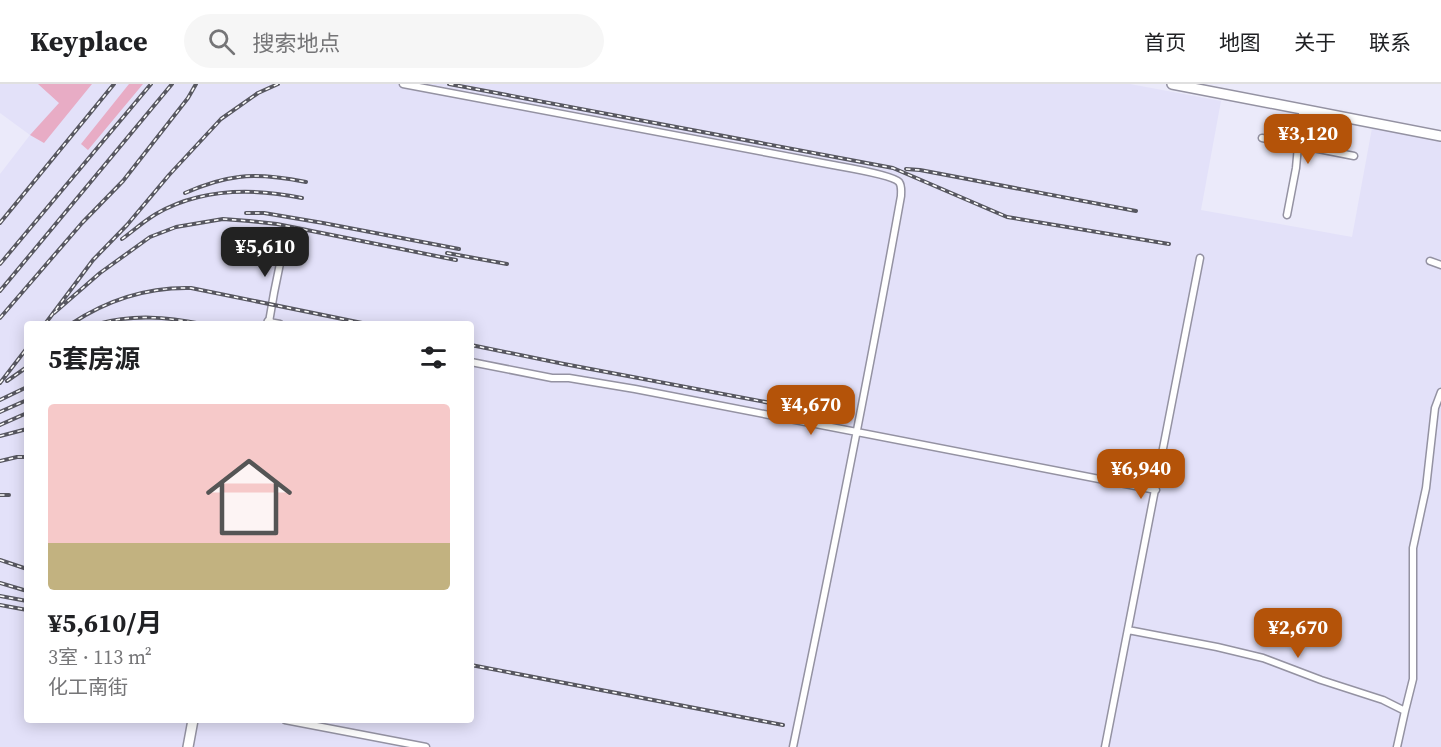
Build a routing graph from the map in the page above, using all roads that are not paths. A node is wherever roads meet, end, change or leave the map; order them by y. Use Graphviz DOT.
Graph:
graph roads {
  1 [pos="404,84"];
  2 [pos="1172,84"];
  3 [pos="1303,109"];
  4 [pos="1441,136"];
  5 [pos="1262,138"];
  6 [pos="1299,146"];
  7 [pos="1354,156"];
  8 [pos="1287,215"];
  9 [pos="285,239"];
  10 [pos="1200,258"];
  11 [pos="1430,261"];
  12 [pos="1441,265"];
  13 [pos="269,321"];
  14 [pos="474,363"];
  15 [pos="1441,392"];
  16 [pos="857,433"];
  17 [pos="1156,490"];
  18 [pos="1128,630"];
  19 [pos="1405,711"];
  20 [pos="192,723"];
  21 [pos="301,723"];
  22 [pos="188,747"];
  23 [pos="426,747"];
  24 [pos="793,747"];
  25 [pos="1105,747"];
  26 [pos="1397,747"];
  1 -- 16 [label="street"];
  2 -- 3 [label="street"];
  3 -- 4 [label="street"];
  3 -- 6 [label="street"];
  5 -- 6 [label="street"];
  6 -- 7 [label="street"];
  6 -- 8 [label="street"];
  9 -- 13 [label="street"];
  10 -- 17 [label="street"];
  11 -- 12 [label="street"];
  14 -- 16 [label="street"];
  15 -- 19 [label="street"];
  16 -- 17 [label="street"];
  16 -- 24 [label="street"];
  17 -- 18 [label="street"];
  18 -- 19 [label="street"];
  18 -- 25 [label="street"];
  19 -- 26 [label="street"];
  20 -- 22 [label="street"];
  21 -- 23 [label="street"];
}
